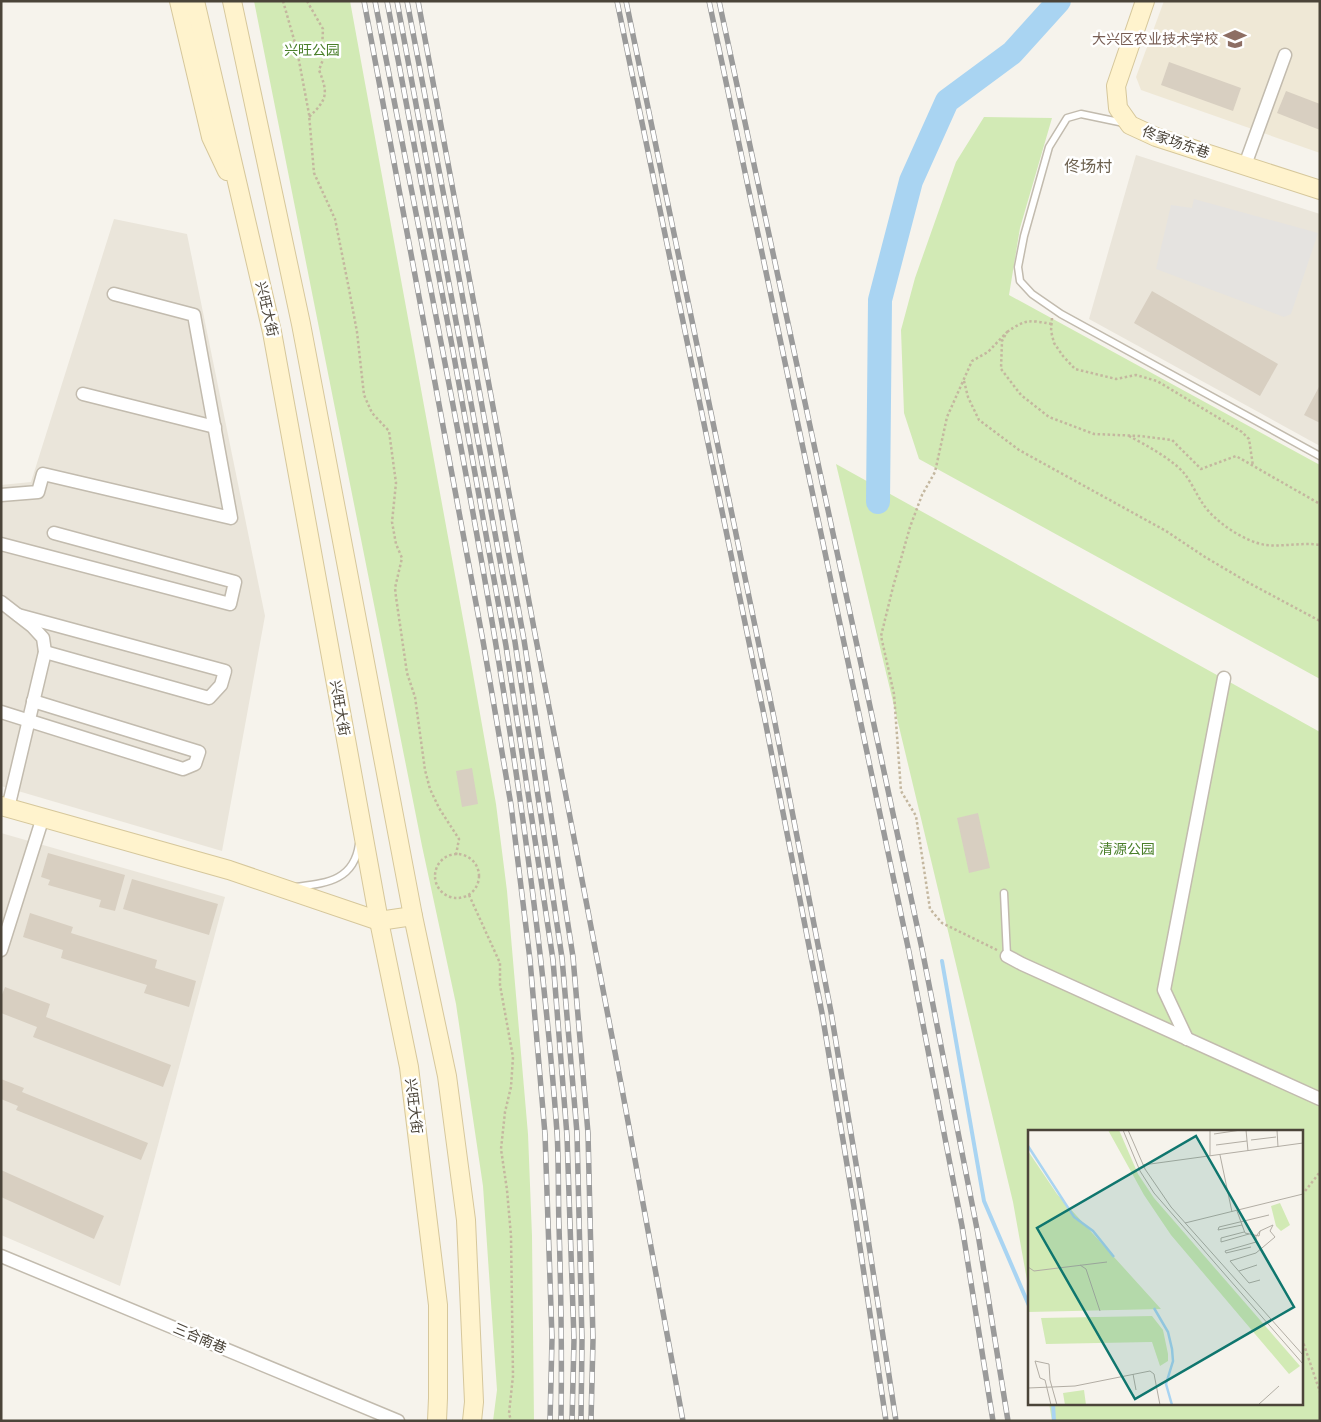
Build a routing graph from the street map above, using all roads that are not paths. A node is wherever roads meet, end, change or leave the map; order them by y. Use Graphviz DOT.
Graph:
graph roads {
  1 [pos="178,1"];
  2 [pos="195,1"];
  3 [pos="232,1"];
  4 [pos="1145,1"];
  5 [pos="1285,55"];
  6 [pos="1130,125"];
  7 [pos="1244,165"];
  8 [pos="1320,190"];
  9 [pos="241,198"];
  10 [pos="114,294"];
  11 [pos="82,394"];
  12 [pos="215,427"];
  13 [pos="1320,456"];
  14 [pos="1,495"];
  15 [pos="54,533"];
  16 [pos="1,544"];
  17 [pos="1,602"];
  18 [pos="18,615"];
  19 [pos="45,652"];
  20 [pos="1224,678"];
  21 [pos="34,701"];
  22 [pos="1,712"];
  23 [pos="29,720"];
  24 [pos="5,806"];
  25 [pos="43,817"];
  26 [pos="362,825"];
  27 [pos="283,888"];
  28 [pos="1004,893"];
  29 [pos="413,916"];
  30 [pos="379,922"];
  31 [pos="1,950"];
  32 [pos="1008,956"];
  33 [pos="1187,1039"];
  34 [pos="1320,1099"];
  35 [pos="1,1256"];
  36 [pos="398,1421"];
  37 [pos="437,1421"];
  38 [pos="472,1421"];
  1 -- 9 [label="main road"];
  2 -- 9 [label="main road, 兴旺大街"];
  3 -- 29 [label="main road"];
  4 -- 6 [label="main road, 佟家场东巷"];
  5 -- 7 [label="street"];
  6 -- 7 [label="main road, 佟家场东巷"];
  6 -- 13 [label="lane"];
  7 -- 8 [label="main road, 佟家场东巷"];
  9 -- 26 [label="main road, 兴旺大街"];
  10 -- 12 [label="street"];
  11 -- 12 [label="street"];
  12 -- 14 [label="street"];
  15 -- 16 [label="street"];
  17 -- 18 [label="street"];
  18 -- 19 [label="street"];
  18 -- 19 [label="street"];
  19 -- 21 [label="street"];
  20 -- 33 [label="street"];
  21 -- 23 [label="street"];
  21 -- 23 [label="street"];
  22 -- 23 [label="street"];
  23 -- 24 [label="street"];
  24 -- 25 [label="main road"];
  25 -- 27 [label="main road"];
  25 -- 31 [label="street"];
  26 -- 27 [label="lane"];
  26 -- 30 [label="main road, 兴旺大街"];
  27 -- 30 [label="main road"];
  28 -- 32 [label="lane"];
  29 -- 30 [label="main road"];
  29 -- 38 [label="main road"];
  30 -- 37 [label="main road, 兴旺大街"];
  32 -- 33 [label="street"];
  33 -- 34 [label="street"];
  35 -- 36 [label="street, 三合南巷"];
}
